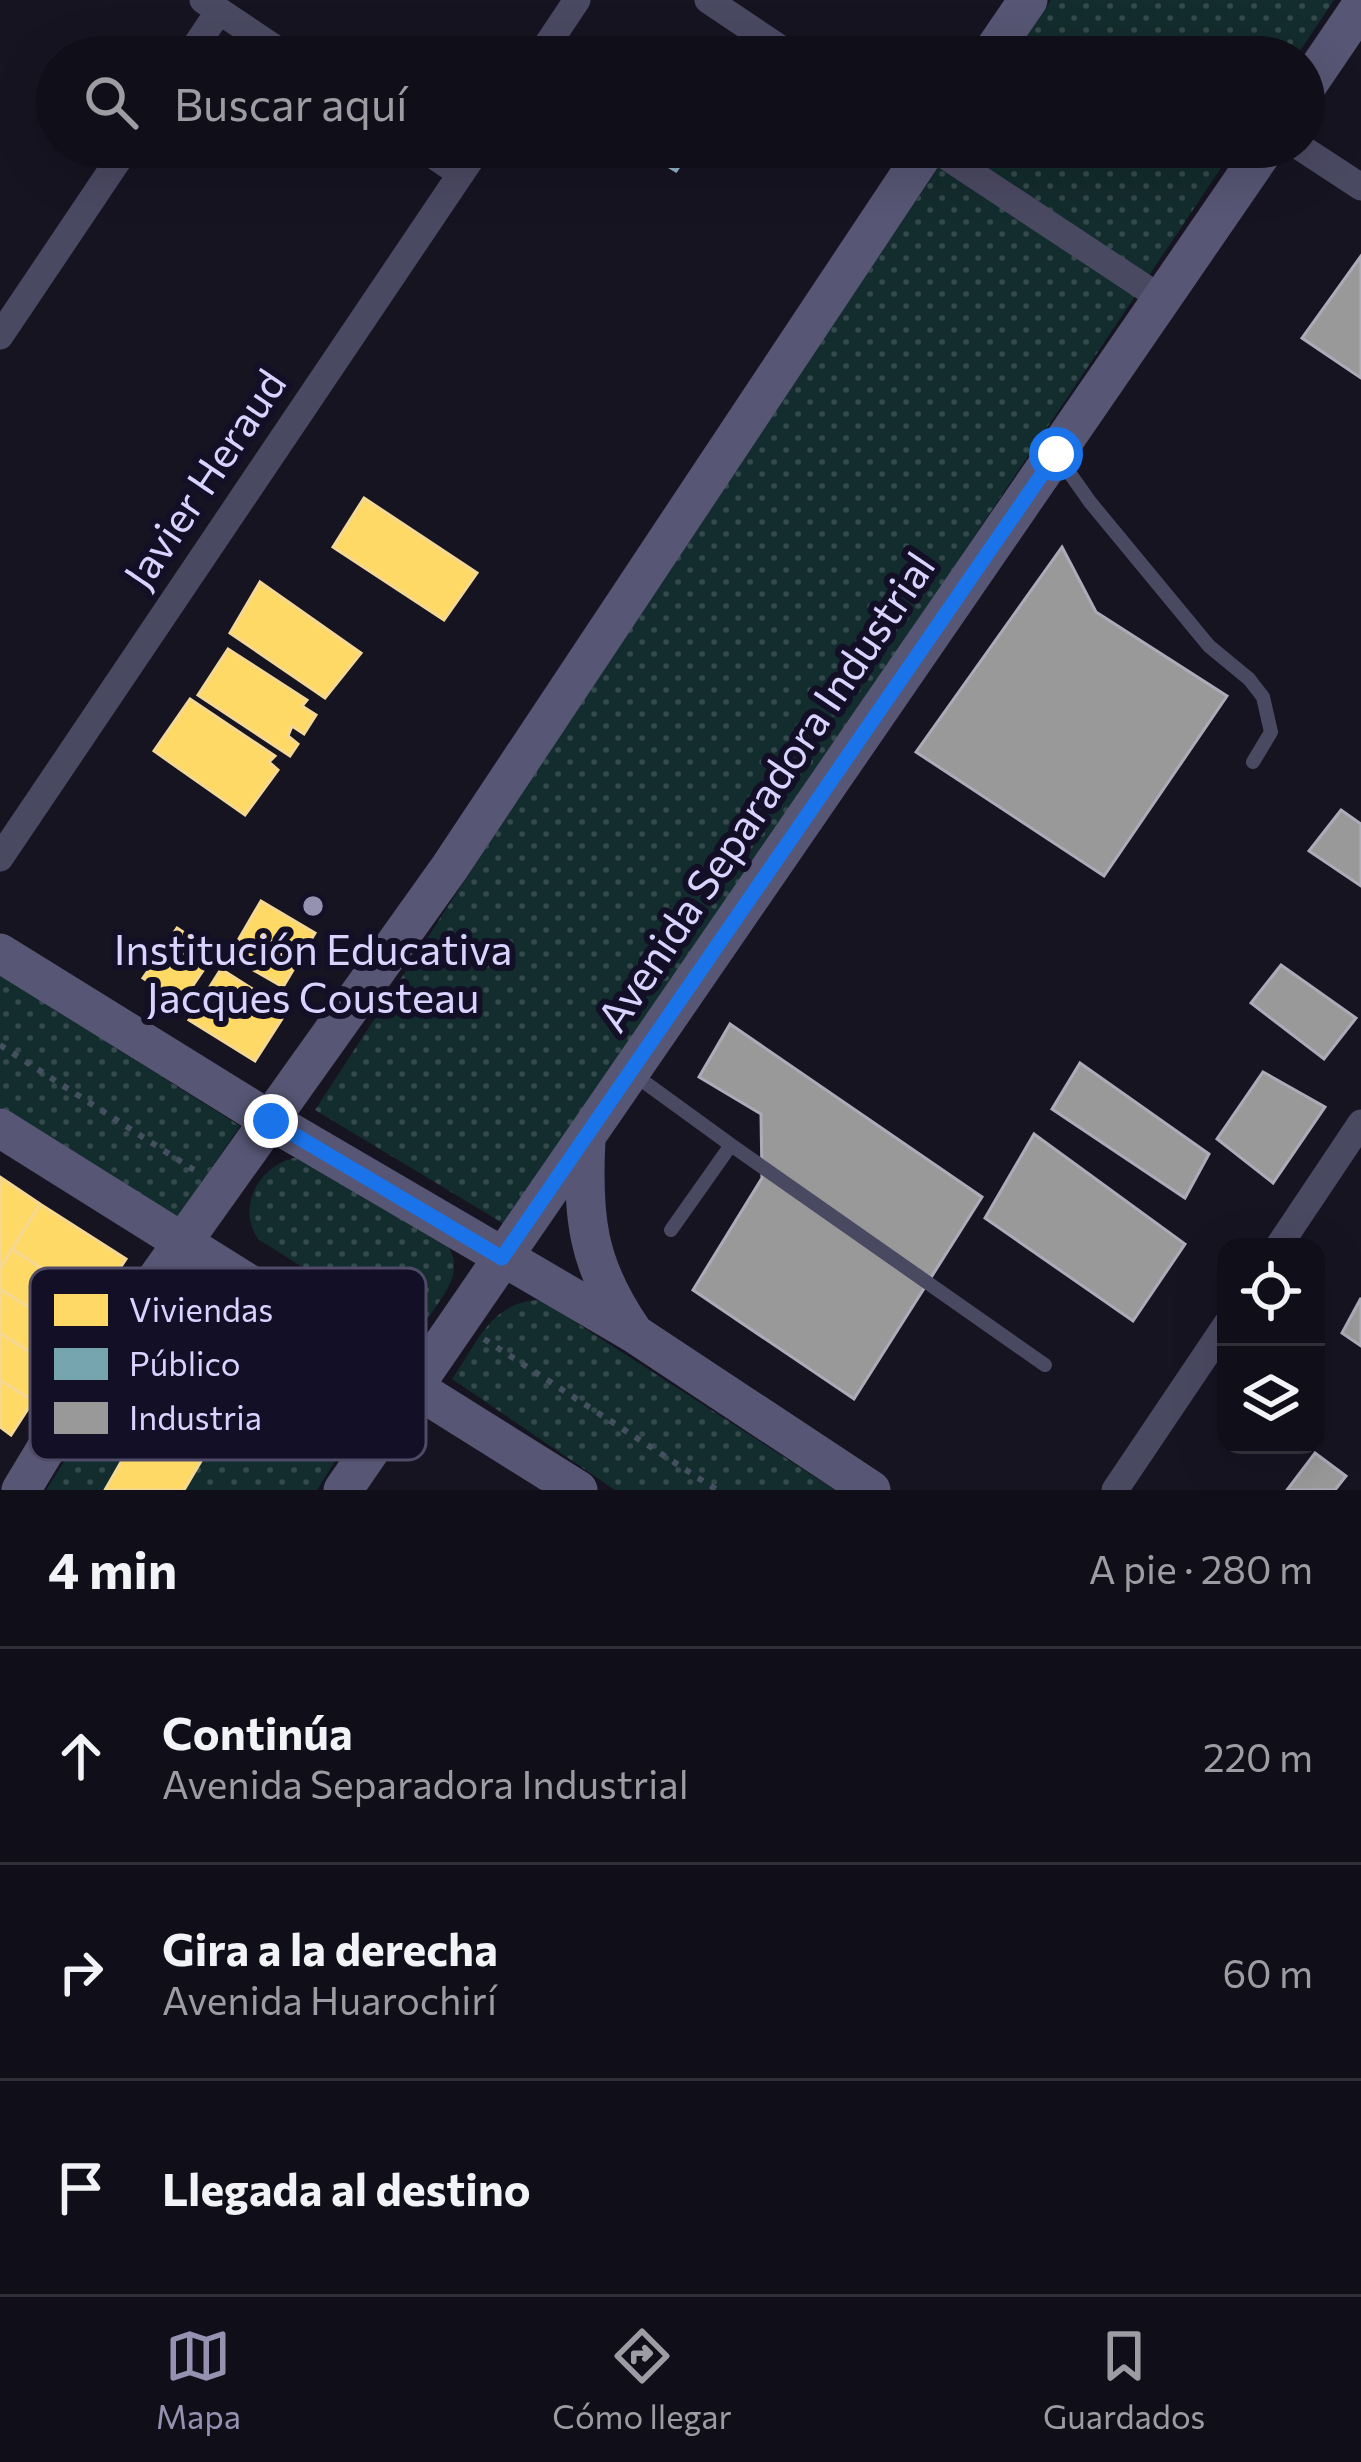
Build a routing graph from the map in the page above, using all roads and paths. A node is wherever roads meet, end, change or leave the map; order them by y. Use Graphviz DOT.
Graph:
graph roads {
  1 [pos="578,0"];
  2 [pos="708,0"];
  3 [pos="1028,0"];
  4 [pos="211,5"];
  5 [pos="1361,6"];
  6 [pos="197,36"];
  7 [pos="257,36"];
  8 [pos="553,36"];
  9 [pos="762,36"];
  10 [pos="1003,36"];
  11 [pos="1325,59"];
  12 [pos="1325,163"];
  13 [pos="113,168"];
  14 [pos="452,168"];
  15 [pos="465,168"];
  16 [pos="916,168"];
  17 [pos="962,168"];
  18 [pos="1252,168"];
  19 [pos="461,174"];
  20 [pos="1361,187"];
  21 [pos="1162,299"];
  22 [pos="0,336"];
  23 [pos="1056,454"];
  24 [pos="1253,762"];
  25 [pos="0,858"];
  26 [pos="0,953"];
  27 [pos="0,1045"];
  28 [pos="632,1073"];
  29 [pos="271,1121"];
  30 [pos="1361,1123"];
  31 [pos="0,1128"];
  32 [pos="586,1139"];
  33 [pos="730,1145"];
  34 [pos="194,1170"];
  35 [pos="671,1230"];
  36 [pos="1284,1238"];
  37 [pos="184,1242"];
  38 [pos="502,1258"];
  39 [pos="165,1268"];
  40 [pos="224,1268"];
  41 [pos="635,1334"];
  42 [pos="481,1337"];
  43 [pos="1217,1338"];
  44 [pos="1045,1365"];
  45 [pos="426,1368"];
  46 [pos="426,1393"];
  47 [pos="39,1460"];
  48 [pos="363,1460"];
  49 [pos="21,1490"];
  50 [pos="343,1490"];
  51 [pos="578,1490"];
  52 [pos="717,1490"];
  53 [pos="871,1490"];
  54 [pos="1115,1490"];
  1 -- 8 [label="street"];
  2 -- 9 [label="street"];
  3 -- 10 [label="main road"];
  4 -- 6 [label="street"];
  4 -- 7 [label="street"];
  5 -- 11 [label="main road"];
  12 -- 20 [label="street"];
  13 -- 22 [label="street"];
  14 -- 19 [label="street"];
  15 -- 19 [label="street, Javier Heraud"];
  16 -- 29 [label="main road"];
  17 -- 21 [label="street"];
  18 -- 21 [label="main road, Avenida Separadora Industrial"];
  19 -- 25 [label="street, Javier Heraud"];
  21 -- 23 [label="main road, Avenida Separadora Industrial"];
  23 -- 24 [label="lane"];
  23 -- 28 [label="main road, Avenida Separadora Industrial"];
  26 -- 29 [label="main road"];
  27 -- 34 [label="path"];
  28 -- 32 [label="main road, Avenida Separadora Industrial"];
  28 -- 33 [label="lane"];
  29 -- 37 [label="main road"];
  29 -- 38 [label="main road"];
  30 -- 36 [label="street"];
  31 -- 37 [label="main road"];
  32 -- 38 [label="main road, Avenida Separadora Industrial"];
  32 -- 41 [label="main road"];
  33 -- 35 [label="lane"];
  33 -- 44 [label="lane"];
  37 -- 39 [label="main road"];
  37 -- 40 [label="main road"];
  38 -- 41 [label="main road"];
  38 -- 45 [label="main road, Avenida Separadora Industrial"];
  41 -- 53 [label="main road"];
  42 -- 52 [label="path"];
  43 -- 54 [label="street"];
  46 -- 51 [label="main road"];
  47 -- 49 [label="main road"];
  48 -- 50 [label="main road, Avenida Separadora Industrial"];
}
